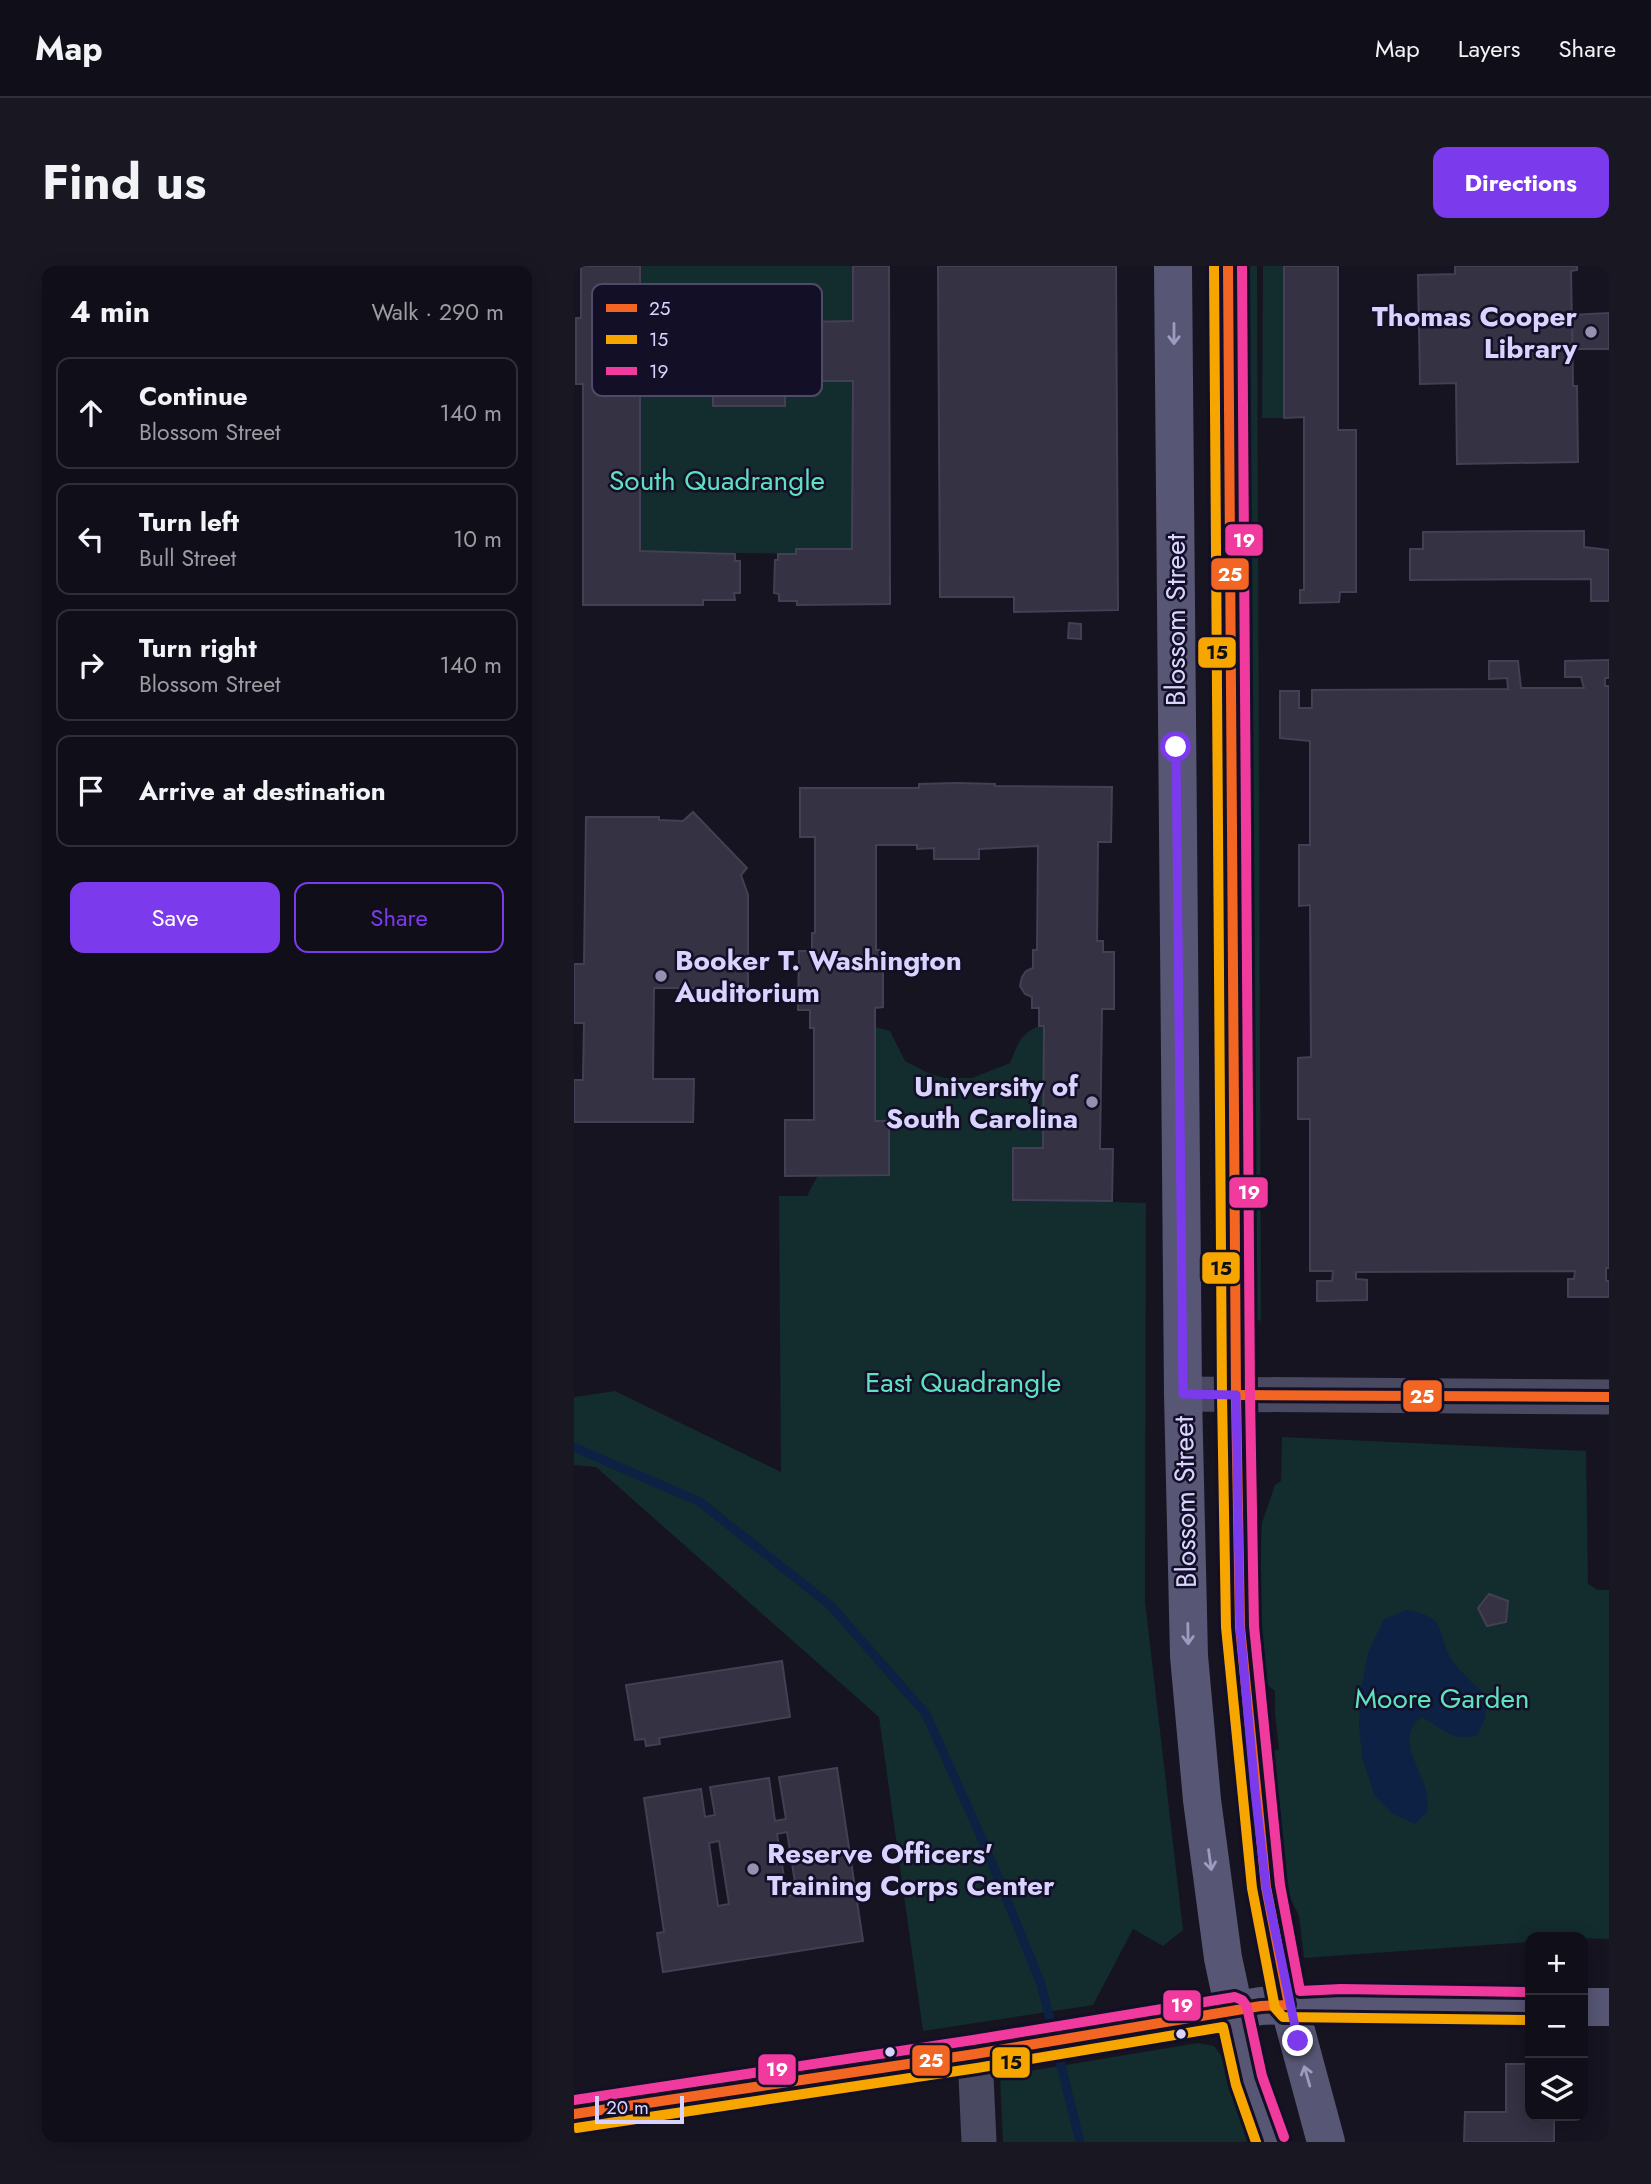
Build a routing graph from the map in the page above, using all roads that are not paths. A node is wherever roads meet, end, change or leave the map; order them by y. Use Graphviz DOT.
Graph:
graph roads {
  1 [pos="1173,266"];
  2 [pos="1227,266"];
  3 [pos="1183,1394"];
  4 [pos="1236,1395"];
  5 [pos="1609,1397"];
  6 [pos="1289,2005"];
  7 [pos="1525,2006"];
  8 [pos="1588,2007"];
  9 [pos="1609,2007"];
  10 [pos="1234,2011"];
  11 [pos="975,2054"];
  12 [pos="574,2114"];
  13 [pos="979,2142"];
  14 [pos="1271,2142"];
  15 [pos="1326,2142"];
  1 -- 3 [label="main road, Blossom Street, one-way"];
  2 -- 4 [label="main road, Blossom Street"];
  3 -- 4 [label="street"];
  3 -- 10 [label="main road, Blossom Street, one-way"];
  4 -- 5 [label="street"];
  4 -- 6 [label="main road, Blossom Street"];
  6 -- 7 [label="main road"];
  6 -- 10 [label="main road"];
  15 -- 6 [label="main road, Blossom Street, one-way"];
  8 -- 9 [label="main road"];
  10 -- 11 [label="main road"];
  10 -- 14 [label="main road, Blossom Street"];
  11 -- 12 [label="main road"];
  11 -- 13 [label="street"];
}
